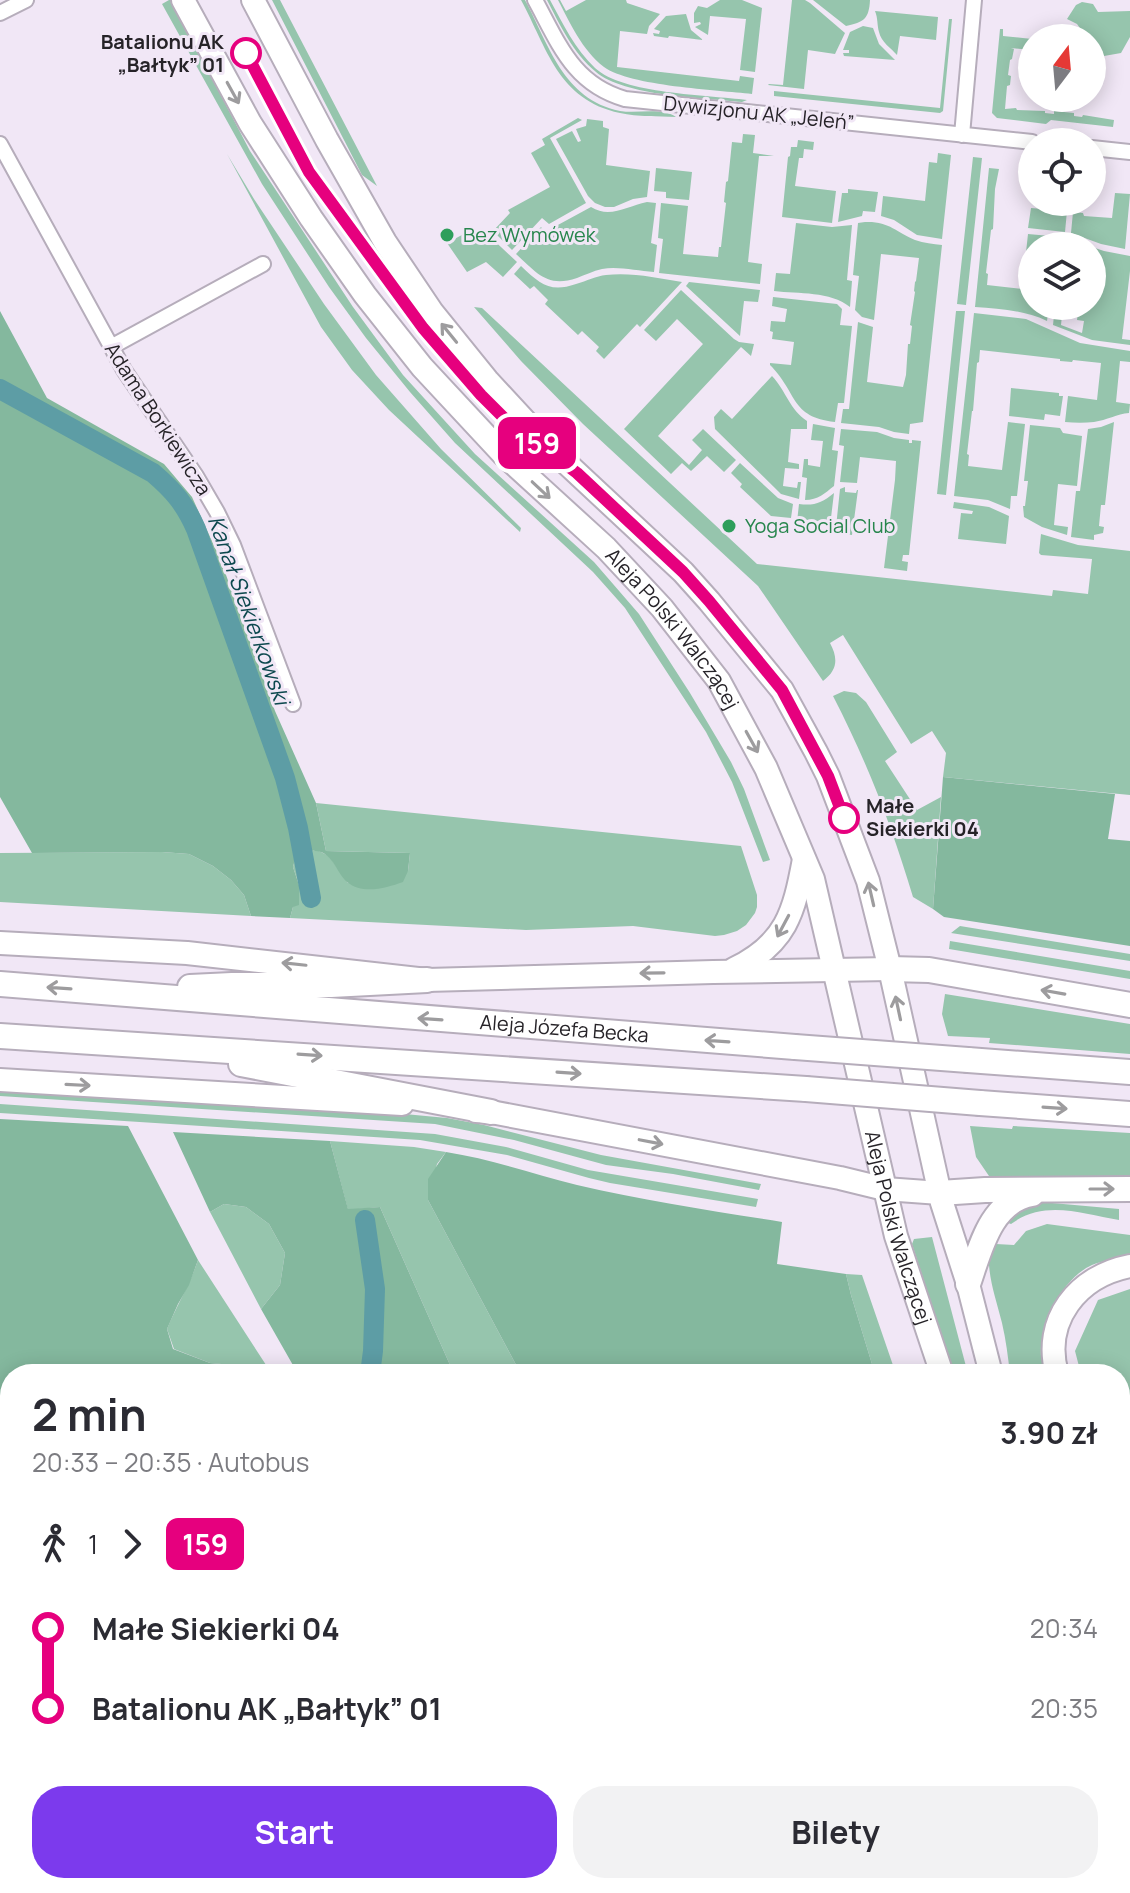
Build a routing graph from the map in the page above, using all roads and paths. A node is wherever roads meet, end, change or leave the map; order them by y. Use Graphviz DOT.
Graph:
graph roads {
  1 [pos="26,0"];
  2 [pos="183,0"];
  3 [pos="253,0"];
  4 [pos="535,0"];
  5 [pos="974,0"];
  6 [pos="0,13"];
  7 [pos="962,135"];
  8 [pos="1018,141"];
  9 [pos="0,144"];
  10 [pos="1106,149"];
  11 [pos="1130,152"];
  12 [pos="263,264"];
  13 [pos="111,347"];
  14 [pos="293,704"];
  15 [pos="804,858"];
  16 [pos="0,943"];
  17 [pos="890,969"];
  18 [pos="834,970"];
  19 [pos="730,971"];
  20 [pos="427,980"];
  21 [pos="0,984"];
  22 [pos="112,992"];
  23 [pos="1130,1005"];
  24 [pos="0,1036"];
  25 [pos="148,1046"];
  26 [pos="1130,1072"];
  27 [pos="0,1080"];
  28 [pos="491,1112"];
  29 [pos="1130,1114"];
  30 [pos="885,1189"];
  31 [pos="1130,1189"];
  32 [pos="1060,1190"];
  33 [pos="940,1193"];
  34 [pos="1130,1266"];
  35 [pos="968,1284"];
  36 [pos="939,1364"];
  37 [pos="988,1364"];
  38 [pos="1055,1364"];
  1 -- 6 [label="street"];
  2 -- 15 [label="main road, Aleja Polski Walczącej, one-way"];
  17 -- 3 [label="main road, Aleja Polski Walczącej, one-way"];
  4 -- 7 [label="street, Dywizjonu AK „Jeleń”"];
  5 -- 7 [label="street"];
  7 -- 8 [label="street, Dywizjonu AK „Jeleń”"];
  9 -- 13 [label="street, Adama Borkiewicza"];
  10 -- 11 [label="street"];
  12 -- 13 [label="street"];
  13 -- 14 [label="street, Adama Borkiewicza"];
  15 -- 18 [label="main road, Aleja Polski Walczącej"];
  15 -- 19 [label="main road, one-way"];
  20 -- 16 [label="main road, one-way"];
  17 -- 18 [label="main road"];
  23 -- 17 [label="main road, one-way"];
  33 -- 17 [label="main road, Aleja Polski Walczącej, one-way"];
  18 -- 19 [label="main road"];
  18 -- 30 [label="main road, Aleja Polski Walczącej"];
  19 -- 20 [label="main road, one-way"];
  20 -- 22 [label="main road"];
  22 -- 21 [label="main road, Aleja Józefa Becka, one-way"];
  26 -- 22 [label="main road, Aleja Józefa Becka, one-way, bridge"];
  24 -- 25 [label="main road"];
  25 -- 28 [label="main road"];
  25 -- 29 [label="main road, one-way, bridge"];
  27 -- 28 [label="main road, one-way"];
  28 -- 30 [label="main road, one-way"];
  30 -- 33 [label="main road"];
  30 -- 36 [label="main road, Aleja Polski Walczącej"];
  32 -- 31 [label="main road, one-way"];
  32 -- 33 [label="main road"];
  32 -- 35 [label="main road"];
  33 -- 35 [label="main road, Aleja Polski Walczącej"];
  34 -- 38 [label="main road"];
  35 -- 37 [label="main road"];
}
